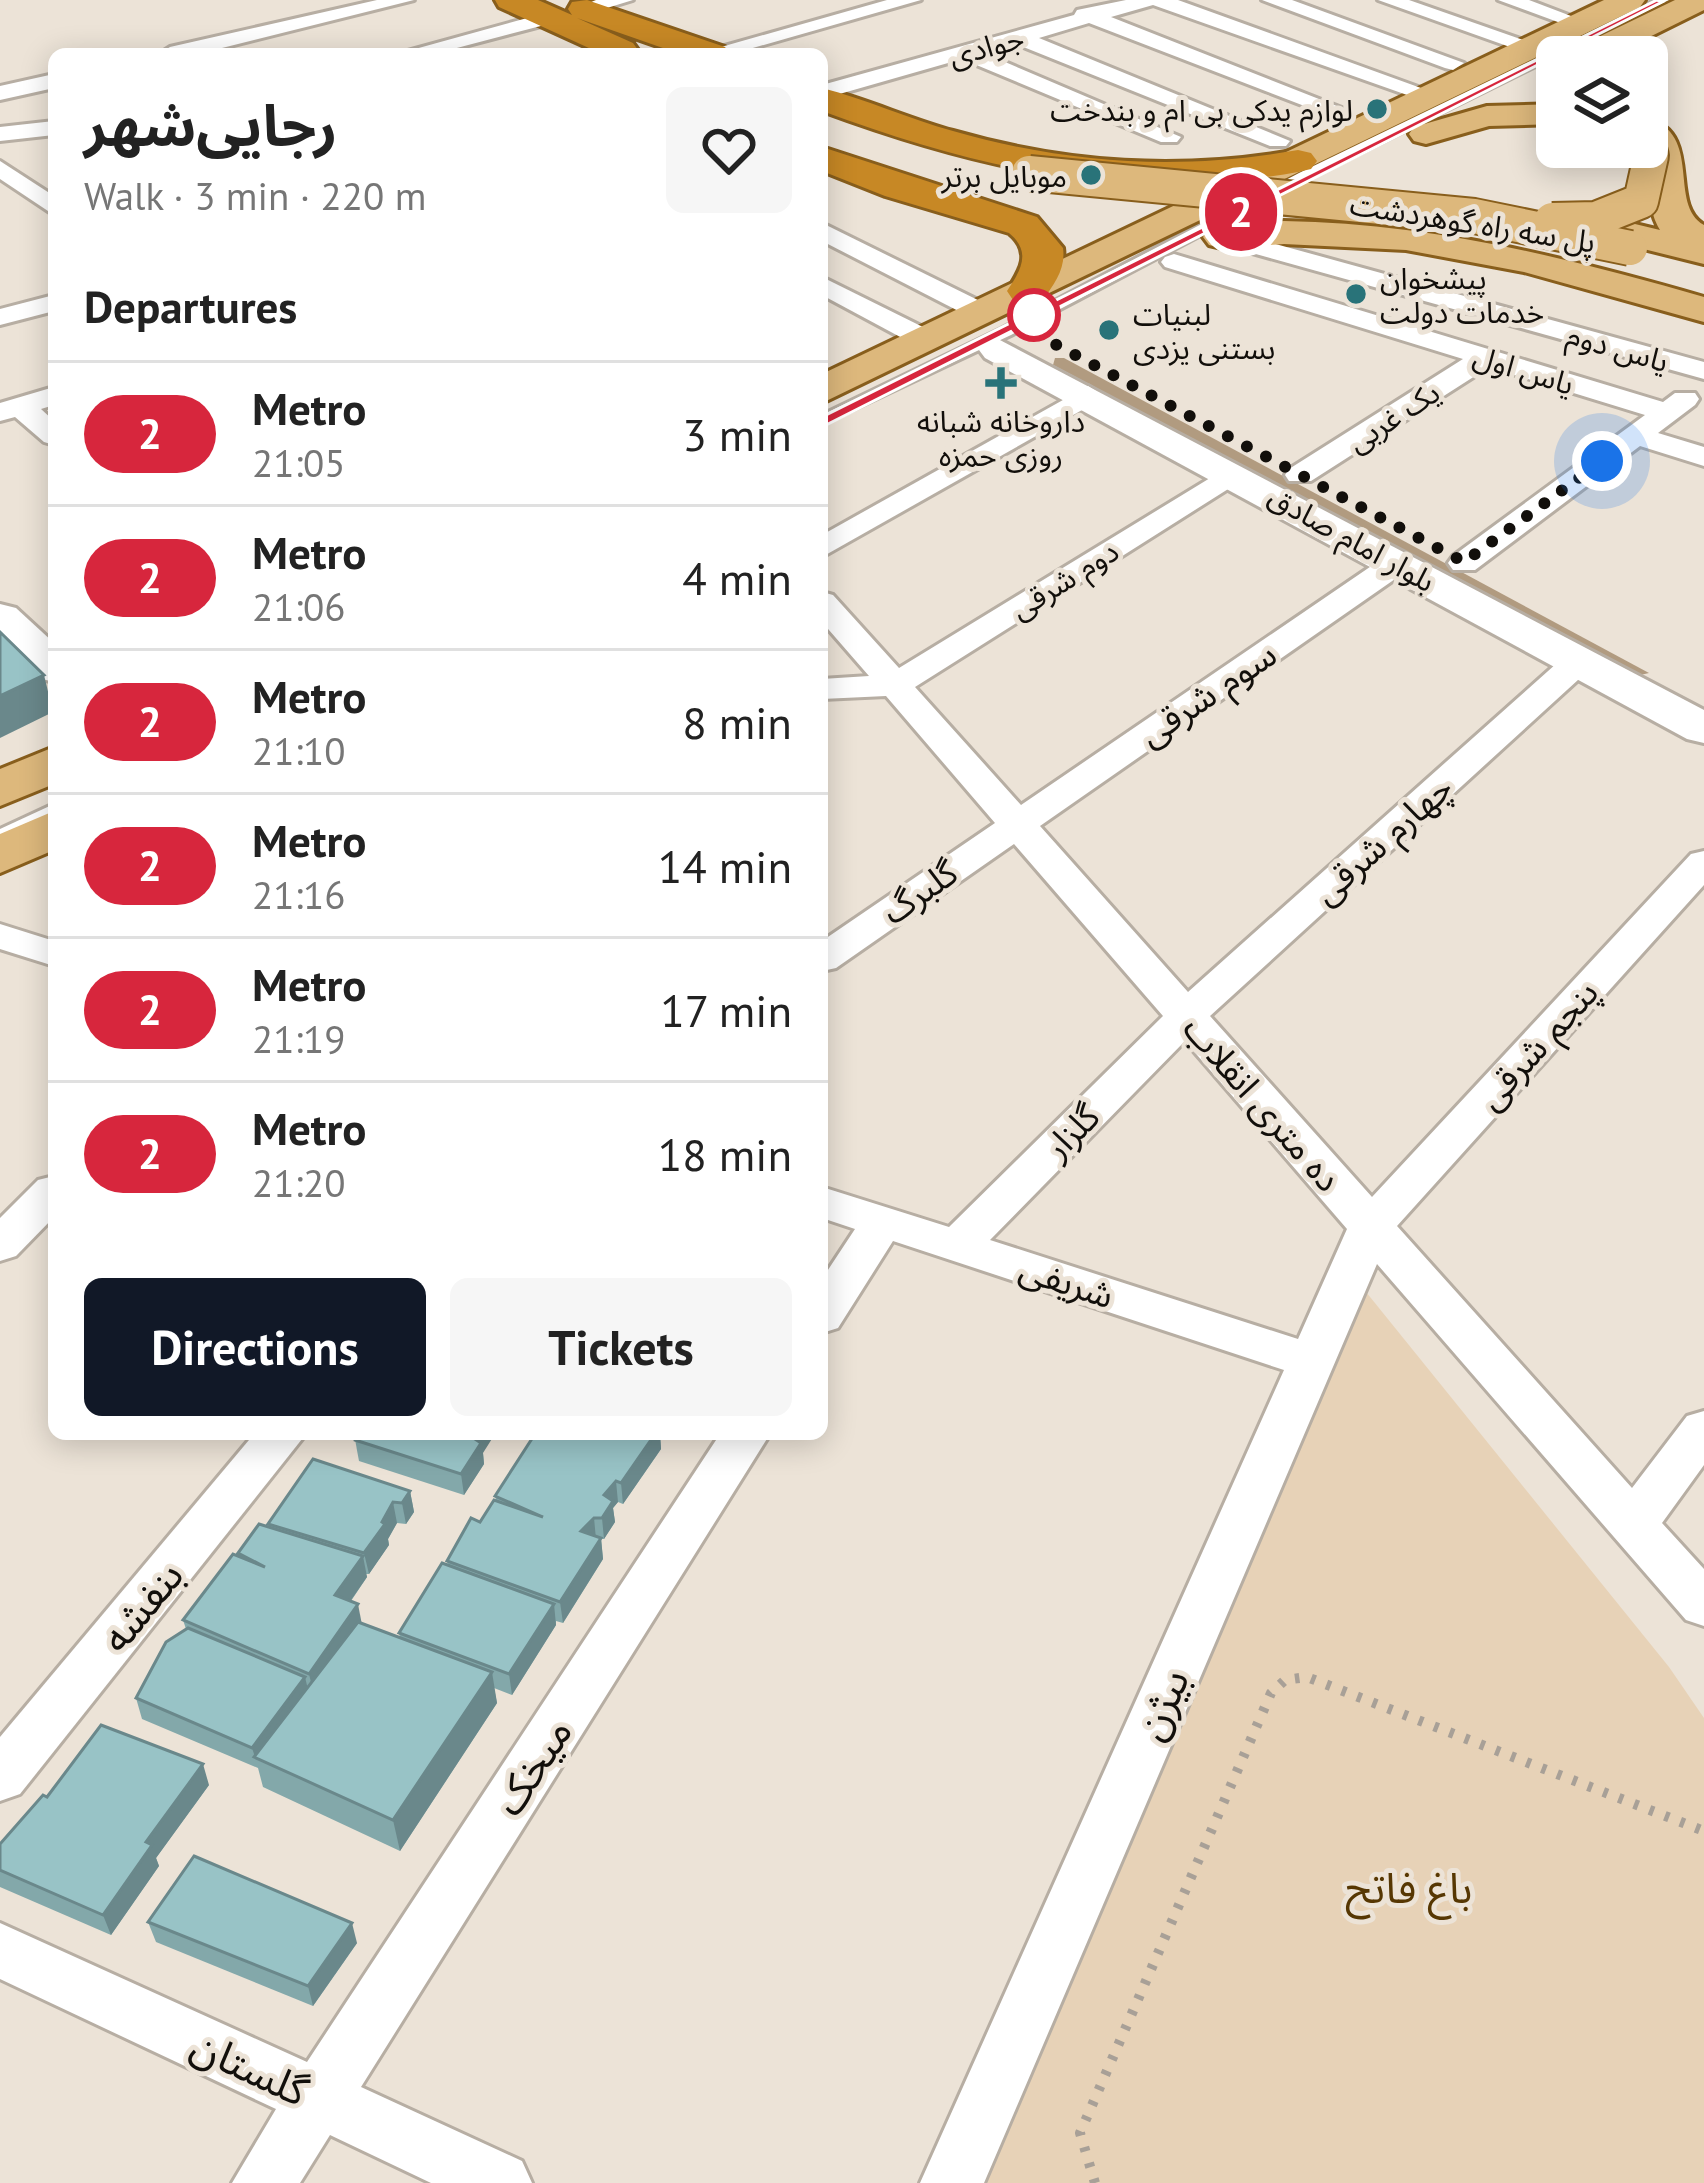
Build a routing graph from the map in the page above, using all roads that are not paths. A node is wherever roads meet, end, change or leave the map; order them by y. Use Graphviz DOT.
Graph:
graph roads {
  1 [pos="404,0"];
  2 [pos="512,0"];
  3 [pos="622,0"];
  4 [pos="910,0"];
  5 [pos="1050,0"];
  6 [pos="1154,0"];
  7 [pos="1240,0"];
  8 [pos="1272,0"];
  9 [pos="1388,0"];
  10 [pos="1508,0"];
  11 [pos="1629,0"];
  12 [pos="1648,0"];
  13 [pos="1664,0"];
  14 [pos="1700,0"];
  15 [pos="870,4"];
  16 [pos="566,9"];
  17 [pos="1192,14"];
  18 [pos="1090,17"];
  19 [pos="1564,36"];
  20 [pos="1596,36"];
  21 [pos="1615,36"];
  22 [pos="1018,37"];
  23 [pos="196,48"];
  24 [pos="429,48"];
  25 [pos="588,48"];
  26 [pos="621,48"];
  27 [pos="659,48"];
  28 [pos="693,48"];
  29 [pos="731,48"];
  30 [pos="963,52"];
  31 [pos="1536,56"];
  32 [pos="1536,62"];
  33 [pos="1454,63"];
  34 [pos="1536,64"];
  35 [pos="0,93"];
  36 [pos="828,94"];
  37 [pos="1432,95"];
  38 [pos="48,96"];
  39 [pos="828,98"];
  40 [pos="1341,112"];
  41 [pos="1536,115"];
  42 [pos="828,123"];
  43 [pos="48,129"];
  44 [pos="0,134"];
  45 [pos="1426,134"];
  46 [pos="1169,137"];
  47 [pos="828,141"];
  48 [pos="1288,151"];
  49 [pos="1668,151"];
  50 [pos="828,160"];
  51 [pos="0,168"];
  52 [pos="1648,168"];
  53 [pos="1088,170"];
  54 [pos="1023,180"];
  55 [pos="899,188"];
  56 [pos="48,204"];
  57 [pos="1474,216"];
  58 [pos="828,234"];
  59 [pos="1422,239"];
  60 [pos="1704,241"];
  61 [pos="1238,242"];
  62 [pos="1704,252"];
  63 [pos="1618,255"];
  64 [pos="1174,262"];
  65 [pos="1704,269"];
  66 [pos="828,288"];
  67 [pos="1704,288"];
  68 [pos="1028,291"];
  69 [pos="37,301"];
  70 [pos="1704,310"];
  71 [pos="0,317"];
  72 [pos="927,340"];
  73 [pos="1025,343"];
  74 [pos="1485,357"];
  75 [pos="1704,371"];
  76 [pos="1704,384"];
  77 [pos="1088,395"];
  78 [pos="828,396"];
  79 [pos="828,397"];
  80 [pos="828,397"];
  81 [pos="48,398"];
  82 [pos="10,409"];
  83 [pos="1667,412"];
  84 [pos="48,432"];
  85 [pos="828,434"];
  86 [pos="1637,436"];
  87 [pos="1704,457"];
  88 [pos="1233,473"];
  89 [pos="1300,475"];
  90 [pos="828,545"];
  91 [pos="1397,562"];
  92 [pos="1464,562"];
  93 [pos="828,609"];
  94 [pos="0,617"];
  95 [pos="48,662"];
  96 [pos="1578,662"];
  97 [pos="895,685"];
  98 [pos="828,689"];
  99 [pos="1697,708"];
  100 [pos="48,766"];
  101 [pos="0,790"];
  102 [pos="48,801"];
  103 [pos="48,812"];
  104 [pos="1017,824"];
  105 [pos="0,825"];
  106 [pos="48,831"];
  107 [pos="0,836"];
  108 [pos="0,856"];
  109 [pos="1704,862"];
  110 [pos="4,942"];
  111 [pos="48,953"];
  112 [pos="828,955"];
  113 [pos="1186,1016"];
  114 [pos="48,1197"];
  115 [pos="828,1204"];
  116 [pos="883,1222"];
  117 [pos="1371,1226"];
  118 [pos="0,1245"];
  119 [pos="957,1246"];
  120 [pos="828,1307"];
  121 [pos="1311,1361"];
  122 [pos="1704,1429"];
  123 [pos="277,1440"];
  124 [pos="742,1440"];
  125 [pos="1634,1524"];
  126 [pos="1704,1605"];
  127 [pos="0,1777"];
  128 [pos="0,1950"];
  129 [pos="318,2099"];
  130 [pos="264,2183"];
  131 [pos="500,2183"];
  132 [pos="952,2183"];
  1 -- 23 [label="street"];
  2 -- 16 [label="highway"];
  3 -- 16 [label="street"];
  4 -- 15 [label="street"];
  5 -- 18 [label="street"];
  6 -- 17 [label="street"];
  6 -- 18 [label="street, جوادی"];
  7 -- 17 [label="street"];
  8 -- 33 [label="street"];
  9 -- 31 [label="street"];
  10 -- 19 [label="street"];
  11 -- 20 [label="main road"];
  12 -- 79 [label="lane"];
  13 -- 80 [label="lane"];
  14 -- 21 [label="main road"];
  15 -- 29 [label="street"];
  16 -- 24 [label="street"];
  16 -- 25 [label="highway"];
  16 -- 26 [label="highway"];
  16 -- 27 [label="highway"];
  16 -- 28 [label="highway"];
  17 -- 37 [label="street"];
  18 -- 22 [label="street, جوادی"];
  18 -- 40 [label="street"];
  22 -- 30 [label="street, جوادی"];
  22 -- 48 [label="street"];
  30 -- 36 [label="street, جوادی"];
  30 -- 46 [label="street"];
  32 -- 37 [label="main road"];
  34 -- 45 [label="main road"];
  35 -- 38 [label="street"];
  37 -- 48 [label="main road"];
  39 -- 53 [label="highway"];
  41 -- 45 [label="main road"];
  42 -- 54 [label="highway"];
  43 -- 44 [label="street"];
  45 -- 61 [label="main road"];
  47 -- 54 [label="highway"];
  48 -- 53 [label="highway"];
  48 -- 68 [label="main road"];
  49 -- 60 [label="main road"];
  50 -- 55 [label="highway"];
  51 -- 56 [label="street"];
  52 -- 57 [label="main road, bridge"];
  53 -- 55 [label="highway"];
  54 -- 57 [label="main road, پل سه راه گوهردشت, bridge"];
  54 -- 63 [label="main road, پل سه راه گوهردشت"];
  55 -- 68 [label="highway"];
  57 -- 63 [label="main road, پل سه راه گوهردشت, bridge"];
  58 -- 73 [label="street"];
  59 -- 61 [label="main road"];
  59 -- 62 [label="main road"];
  59 -- 70 [label="main road"];
  61 -- 64 [label="main road"];
  61 -- 75 [label="street, یاس دوم"];
  63 -- 65 [label="main road"];
  63 -- 67 [label="main road"];
  64 -- 73 [label="main road"];
  64 -- 74 [label="street, یاس اول"];
  66 -- 72 [label="street"];
  68 -- 73 [label="main road"];
  69 -- 71 [label="street"];
  72 -- 73 [label="main road"];
  72 -- 78 [label="main road"];
  73 -- 77 [label="main road, بلوار امام صادق"];
  73 -- 85 [label="main road"];
  73 -- 89 [label="main road, بلوار امام صادق"];
  74 -- 83 [label="street, یاس اول"];
  74 -- 89 [label="street, یک غربی"];
  76 -- 83 [label="street"];
  77 -- 88 [label="main road, بلوار امام صادق"];
  77 -- 90 [label="street"];
  81 -- 82 [label="street"];
  82 -- 84 [label="street"];
  83 -- 86 [label="street"];
  86 -- 87 [label="street"];
  86 -- 92 [label="street"];
  88 -- 91 [label="main road, بلوار امام صادق"];
  88 -- 97 [label="street, دوم شرقی"];
  89 -- 92 [label="main road, بلوار امام صادق"];
  91 -- 96 [label="main road, بلوار امام صادق"];
  91 -- 104 [label="street, سوم شرقی"];
  92 -- 99 [label="main road, بلوار امام صادق"];
  93 -- 97 [label="street, ده متری انقلاب"];
  94 -- 95 [label="main road"];
  96 -- 99 [label="main road, بلوار امام صادق"];
  96 -- 113 [label="street, چهارم شرقی"];
  97 -- 98 [label="street"];
  97 -- 104 [label="street, ده متری انقلاب"];
  100 -- 101 [label="main road"];
  102 -- 105 [label="lane"];
  103 -- 107 [label="lane"];
  104 -- 112 [label="street, گلبرگ"];
  104 -- 113 [label="street, ده متری انقلاب"];
  106 -- 108 [label="main road"];
  109 -- 117 [label="street, پنجم شرقی"];
  110 -- 111 [label="street"];
  113 -- 117 [label="street, ده متری انقلاب"];
  113 -- 119 [label="street, گلزار"];
  114 -- 118 [label="street"];
  115 -- 116 [label="street, شریفی"];
  116 -- 119 [label="street, شریفی"];
  116 -- 120 [label="street"];
  117 -- 121 [label="street, بیژن"];
  117 -- 125 [label="street, ده متری انقلاب"];
  119 -- 121 [label="street, شریفی"];
  121 -- 132 [label="street, بیژن"];
  122 -- 125 [label="street"];
  123 -- 127 [label="street, بنفشه"];
  124 -- 129 [label="street, میخک"];
  125 -- 126 [label="street, ده متری انقلاب"];
  128 -- 129 [label="street, گلستان"];
  129 -- 130 [label="street, میخک"];
  129 -- 131 [label="street, گلستان"];
}
